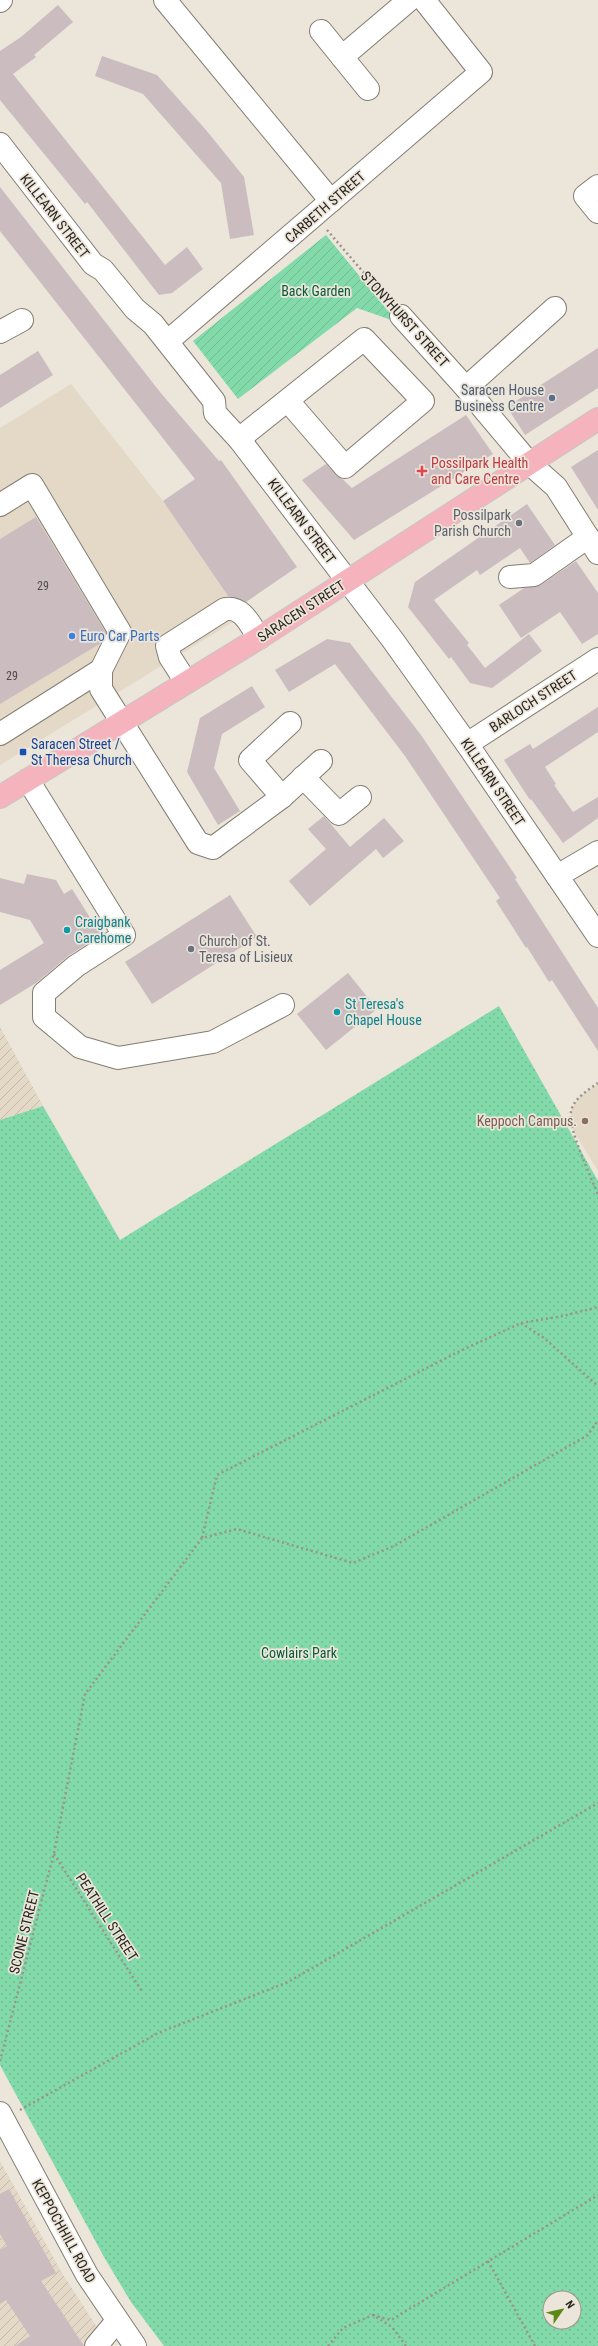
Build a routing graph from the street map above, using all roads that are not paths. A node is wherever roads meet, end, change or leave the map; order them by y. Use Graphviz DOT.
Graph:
graph roads {
  1 [pos="165,0"];
  2 [pos="409,0"];
  3 [pos="424,0"];
  4 [pos="321,31"];
  5 [pos="342,57"];
  6 [pos="368,89"];
  7 [pos="0,144"];
  8 [pos="331,201"];
  9 [pos="555,308"];
  10 [pos="401,316"];
  11 [pos="22,320"];
  12 [pos="0,332"];
  13 [pos="168,341"];
  14 [pos="466,388"];
  15 [pos="288,401"];
  16 [pos="598,419"];
  17 [pos="239,439"];
  18 [pos="530,463"];
  19 [pos="0,505"];
  20 [pos="593,545"];
  21 [pos="510,577"];
  22 [pos="348,581"];
  23 [pos="259,638"];
  24 [pos="598,659"];
  25 [pos="102,670"];
  26 [pos="186,682"];
  27 [pos="122,722"];
  28 [pos="290,723"];
  29 [pos="0,734"];
  30 [pos="468,744"];
  31 [pos="321,761"];
  32 [pos="303,777"];
  33 [pos="28,780"];
  34 [pos="360,796"];
  35 [pos="0,797"];
  36 [pos="282,797"];
  37 [pos="598,852"];
  38 [pos="557,876"];
  39 [pos="598,936"];
  40 [pos="283,1005"];
  41 [pos="2,2116"];
  42 [pos="8,2150"];
  43 [pos="117,2321"];
  44 [pos="96,2346"];
  45 [pos="135,2346"];
  1 -- 8 [label="street"];
  2 -- 5 [label="street"];
  3 -- 8 [label="street, CARBETH STREET"];
  4 -- 5 [label="street"];
  5 -- 6 [label="street"];
  7 -- 13 [label="street, KILLEARN STREET"];
  8 -- 13 [label="street, CARBETH STREET"];
  9 -- 14 [label="street"];
  10 -- 14 [label="street, STONYHURST STREET"];
  11 -- 12 [label="street"];
  13 -- 17 [label="street, KILLEARN STREET"];
  14 -- 18 [label="street, STONYHURST STREET"];
  15 -- 15 [label="street"];
  15 -- 17 [label="street"];
  16 -- 18 [label="main road, SARACEN STREET"];
  17 -- 22 [label="street, KILLEARN STREET"];
  18 -- 20 [label="street, STONYHURST STREET"];
  18 -- 22 [label="main road, SARACEN STREET"];
  19 -- 25 [label="street"];
  20 -- 21 [label="street"];
  22 -- 23 [label="main road, SARACEN STREET"];
  22 -- 30 [label="street, KILLEARN STREET"];
  23 -- 26 [label="main road, SARACEN STREET"];
  23 -- 26 [label="street"];
  24 -- 30 [label="street, BARLOCH STREET"];
  25 -- 27 [label="street"];
  25 -- 29 [label="street"];
  26 -- 27 [label="main road, SARACEN STREET"];
  27 -- 33 [label="main road, SARACEN STREET"];
  27 -- 36 [label="street"];
  28 -- 36 [label="street"];
  30 -- 38 [label="street, KILLEARN STREET"];
  31 -- 32 [label="street"];
  32 -- 34 [label="street"];
  32 -- 36 [label="street"];
  33 -- 35 [label="main road, SARACEN STREET"];
  33 -- 40 [label="street"];
  37 -- 38 [label="street"];
  38 -- 39 [label="street, KILLEARN STREET"];
  41 -- 42 [label="street, KEPPOCHHILL ROAD"];
  42 -- 43 [label="street, KEPPOCHHILL ROAD"];
  43 -- 44 [label="street"];
  43 -- 45 [label="street, KEPPOCHHILL ROAD"];
}
